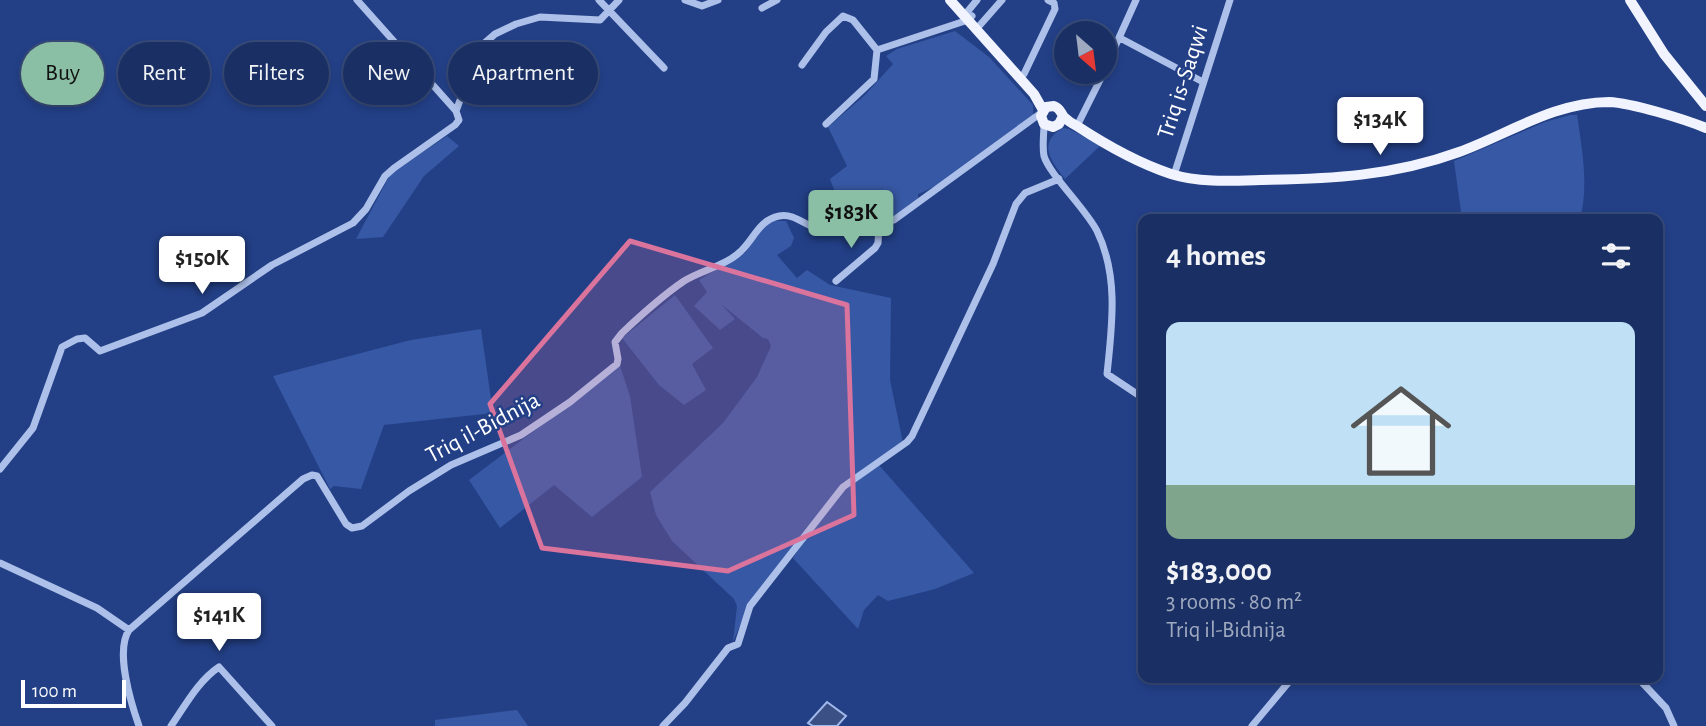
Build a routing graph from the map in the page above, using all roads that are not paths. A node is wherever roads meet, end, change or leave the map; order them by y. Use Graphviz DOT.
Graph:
graph roads {
  1 [pos="358,0"];
  2 [pos="599,0"];
  3 [pos="619,0"];
  4 [pos="685,0"];
  5 [pos="719,0"];
  6 [pos="777,0"];
  7 [pos="950,0"];
  8 [pos="956,0"];
  9 [pos="977,0"];
  10 [pos="1002,0"];
  11 [pos="1136,0"];
  12 [pos="1230,0"];
  13 [pos="1630,0"];
  14 [pos="1051,2"];
  15 [pos="762,8"];
  16 [pos="608,10"];
  17 [pos="969,15"];
  18 [pos="980,25"];
  19 [pos="1120,38"];
  20 [pos="1117,44"];
  21 [pos="877,50"];
  22 [pos="802,65"];
  23 [pos="664,68"];
  24 [pos="1024,74"];
  25 [pos="1203,82"];
  26 [pos="1098,84"];
  27 [pos="1698,94"];
  28 [pos="1054,106"];
  29 [pos="1706,106"];
  30 [pos="456,111"];
  31 [pos="1043,117"];
  32 [pos="1059,122"];
  33 [pos="1695,123"];
  34 [pos="826,124"];
  35 [pos="1077,126"];
  36 [pos="1706,128"];
  37 [pos="1043,143"];
  38 [pos="1174,175"];
  39 [pos="1059,179"];
  40 [pos="879,225"];
  41 [pos="836,281"];
  42 [pos="1138,395"];
  43 [pos="0,469"];
  44 [pos="0,563"];
  45 [pos="130,630"];
  46 [pos="1288,683"];
  47 [pos="1642,683"];
  48 [pos="139,726"];
  49 [pos="171,726"];
  50 [pos="272,726"];
  51 [pos="663,726"];
  52 [pos="1252,726"];
  53 [pos="1674,726"];
  1 -- 30 [label="street"];
  2 -- 16 [label="street"];
  3 -- 16 [label="street"];
  4 -- 5 [label="street"];
  6 -- 15 [label="street"];
  7 -- 17 [label="main road"];
  8 -- 17 [label="main road"];
  9 -- 17 [label="street"];
  10 -- 18 [label="street"];
  11 -- 19 [label="street"];
  12 -- 25 [label="street, Triq is-Saqwi"];
  13 -- 27 [label="main road"];
  14 -- 24 [label="street"];
  16 -- 23 [label="street"];
  16 -- 30 [label="street"];
  17 -- 18 [label="main road"];
  17 -- 21 [label="street"];
  17 -- 31 [label="main road"];
  18 -- 24 [label="main road"];
  19 -- 20 [label="street"];
  19 -- 25 [label="street"];
  21 -- 22 [label="street"];
  21 -- 34 [label="street"];
  24 -- 28 [label="main road"];
  25 -- 38 [label="street, Triq is-Saqwi"];
  26 -- 35 [label="street"];
  27 -- 29 [label="main road"];
  27 -- 33 [label="main road"];
  28 -- 31 [label="main road"];
  28 -- 32 [label="main road"];
  30 -- 43 [label="street"];
  31 -- 32 [label="main road"];
  31 -- 37 [label="street"];
  31 -- 40 [label="street, Triq il-Bidnija"];
  32 -- 35 [label="main road"];
  32 -- 37 [label="street"];
  33 -- 36 [label="main road"];
  33 -- 38 [label="main road"];
  35 -- 38 [label="main road"];
  37 -- 39 [label="street"];
  39 -- 42 [label="street"];
  39 -- 51 [label="street"];
  40 -- 41 [label="street"];
  40 -- 45 [label="street, Triq il-Bidnija"];
  44 -- 45 [label="street"];
  45 -- 48 [label="street"];
  46 -- 52 [label="street"];
  47 -- 53 [label="street"];
  49 -- 50 [label="street"];
}
